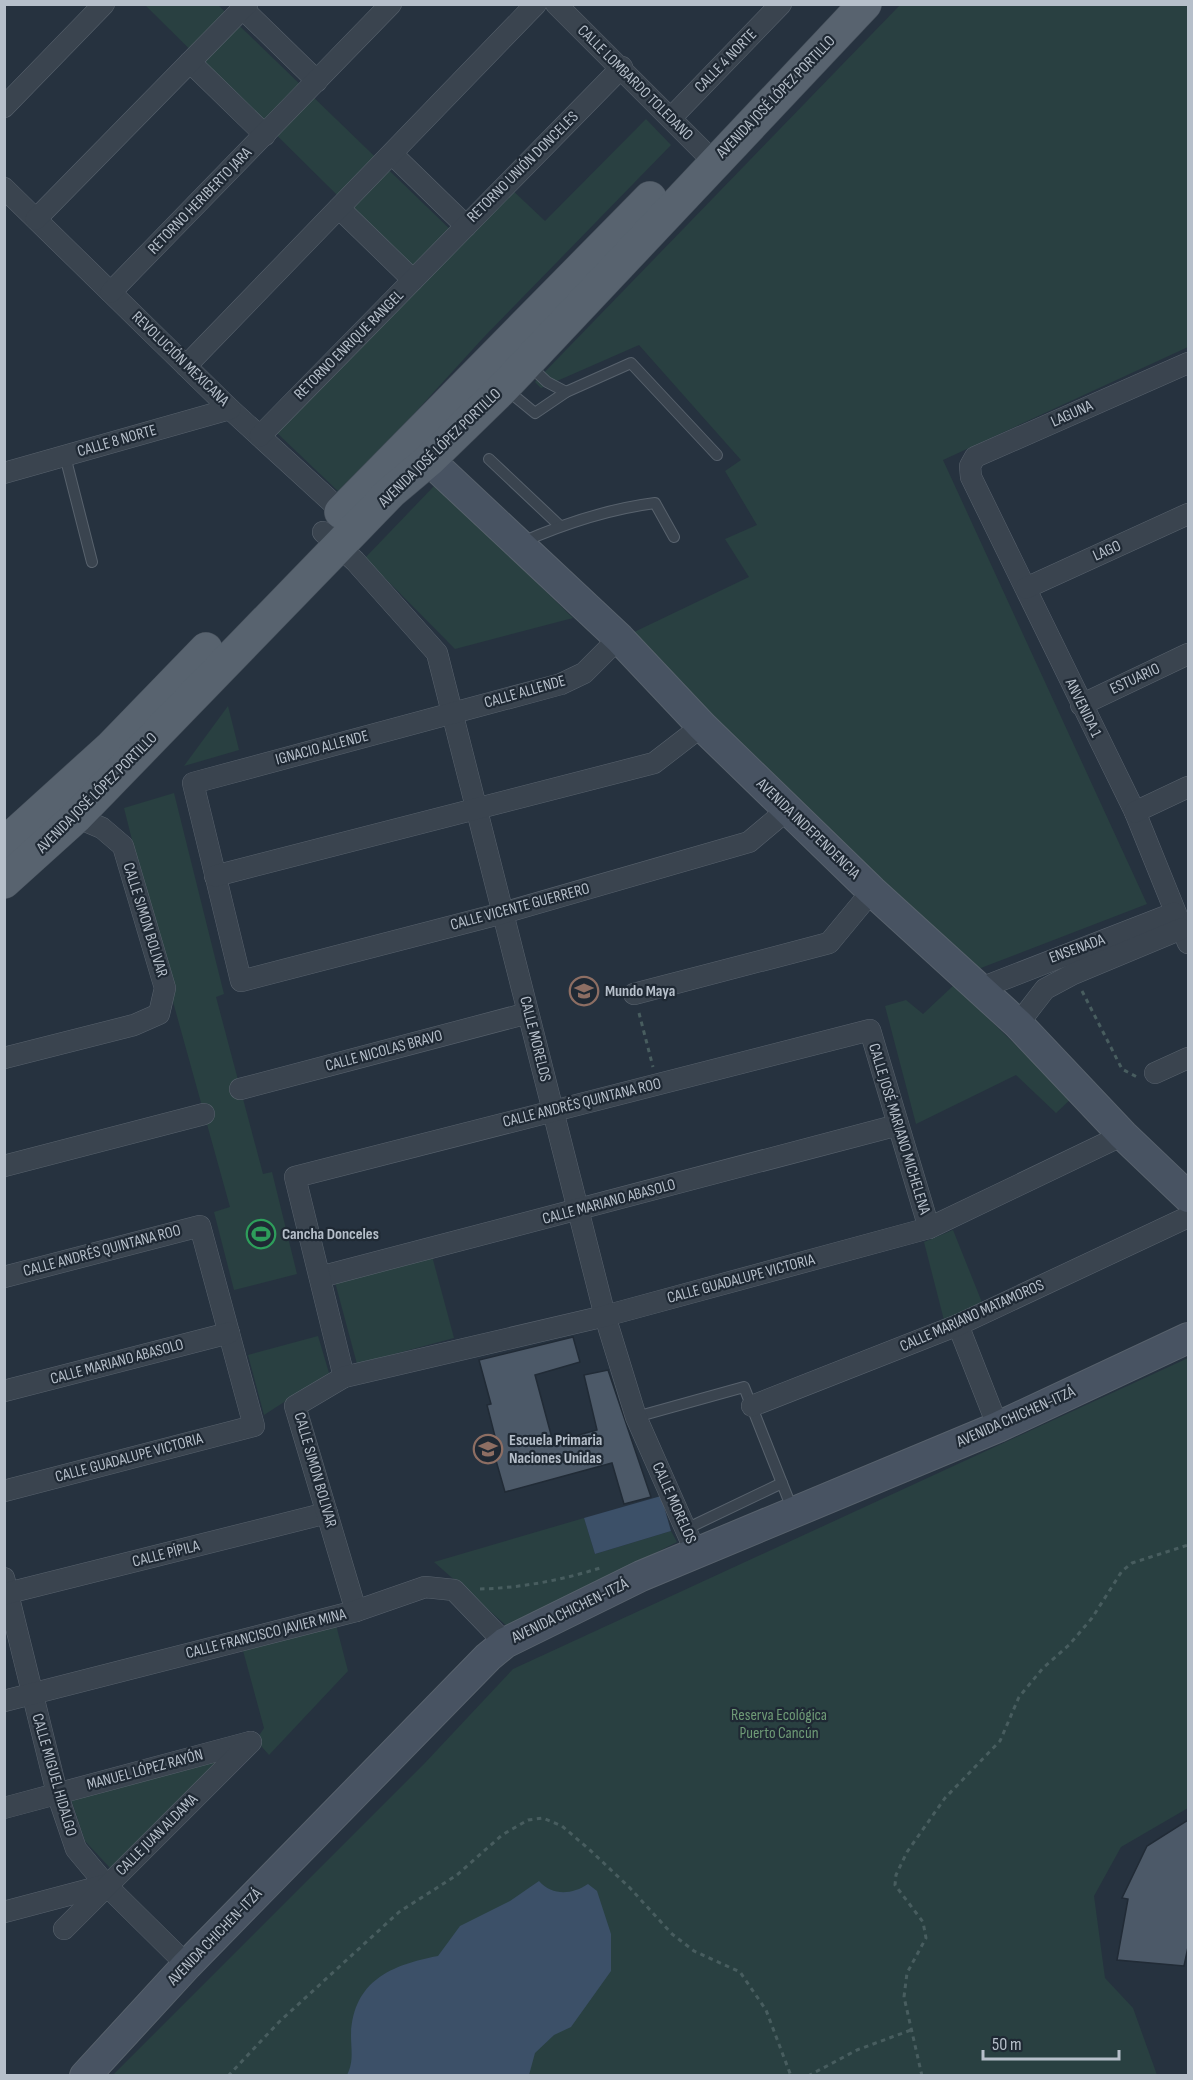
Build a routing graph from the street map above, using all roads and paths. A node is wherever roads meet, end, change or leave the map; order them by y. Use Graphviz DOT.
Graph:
graph roads {
  1 [pos="104,4"];
  2 [pos="391,4"];
  3 [pos="536,4"];
  4 [pos="781,4"];
  5 [pos="837,4"];
  6 [pos="865,4"];
  7 [pos="245,7"];
  8 [pos="564,7"];
  9 [pos="190,62"];
  10 [pos="622,67"];
  11 [pos="317,81"];
  12 [pos="4,107"];
  13 [pos="671,118"];
  14 [pos="265,135"];
  15 [pos="392,154"];
  16 [pos="707,155"];
  17 [pos="4,188"];
  18 [pos="339,208"];
  19 [pos="36,219"];
  20 [pos="466,226"];
  21 [pos="413,280"];
  22 [pos="111,292"];
  23 [pos="526,363"];
  24 [pos="1188,363"];
  25 [pos="186,366"];
  26 [pos="504,387"];
  27 [pos="566,392"];
  28 [pos="231,409"];
  29 [pos="260,436"];
  30 [pos="717,455"];
  31 [pos="64,456"];
  32 [pos="489,459"];
  33 [pos="429,460"];
  34 [pos="4,473"];
  35 [pos="971,477"];
  36 [pos="1188,514"];
  37 [pos="560,526"];
  38 [pos="341,529"];
  39 [pos="674,537"];
  40 [pos="517,545"];
  41 [pos="92,562"];
  42 [pos="1026,588"];
  43 [pos="619,638"];
  44 [pos="1188,654"];
  45 [pos="1081,705"];
  46 [pos="452,712"];
  47 [pos="702,726"];
  48 [pos="1188,787"];
  49 [pos="476,808"];
  50 [pos="787,810"];
  51 [pos="1135,812"];
  52 [pos="76,817"];
  53 [pos="9,870"];
  54 [pos="215,876"];
  55 [pos="872,891"];
  56 [pos="503,913"];
  57 [pos="1182,924"];
  58 [pos="1073,974"];
  59 [pos="981,988"];
  60 [pos="634,994"];
  61 [pos="528,1013"];
  62 [pos="1018,1024"];
  63 [pos="870,1030"];
  64 [pos="4,1058"];
  65 [pos="1188,1058"];
  66 [pos="1155,1073"];
  67 [pos="658,1084"];
  68 [pos="240,1089"];
  69 [pos="553,1111"];
  70 [pos="204,1114"];
  71 [pos="898,1125"];
  72 [pos="1123,1135"];
  73 [pos="4,1166"];
  74 [pos="1188,1197"];
  75 [pos="578,1210"];
  76 [pos="1188,1217"];
  77 [pos="929,1228"];
  78 [pos="4,1277"];
  79 [pos="320,1277"];
  80 [pos="605,1316"];
  81 [pos="958,1325"];
  82 [pos="229,1333"];
  83 [pos="1188,1338"];
  84 [pos="344,1377"];
  85 [pos="4,1391"];
  86 [pos="752,1406"];
  87 [pos="636,1417"];
  88 [pos="998,1426"];
  89 [pos="782,1483"];
  90 [pos="4,1491"];
  91 [pos="327,1513"];
  92 [pos="794,1513"];
  93 [pos="691,1542"];
  94 [pos="1188,1545"];
  95 [pos="602,1567"];
  96 [pos="6,1589"];
  97 [pos="454,1590"];
  98 [pos="356,1611"];
  99 [pos="505,1643"];
  100 [pos="32,1694"];
  101 [pos="4,1701"];
  102 [pos="251,1742"];
  103 [pos="57,1793"];
  104 [pos="4,1808"];
  105 [pos="106,1885"];
  106 [pos="4,1912"];
  107 [pos="64,1929"];
  108 [pos="187,1965"];
  109 [pos="911,2030"];
  110 [pos="85,2076"];
  111 [pos="228,2076"];
  112 [pos="791,2076"];
  113 [pos="808,2076"];
  114 [pos="922,2076"];
  1 -- 12 [label="street"];
  2 -- 11 [label="street"];
  3 -- 15 [label="street"];
  4 -- 13 [label="street, CALLE 4 NORTE"];
  5 -- 16 [label="main road, AVENIDA JOSÉ LÓPEZ PORTILLO"];
  6 -- 16 [label="main road, AVENIDA JOSÉ LÓPEZ PORTILLO"];
  7 -- 9 [label="street"];
  7 -- 11 [label="street"];
  8 -- 10 [label="street, CALLE LOMBARDO TOLEDANO"];
  9 -- 14 [label="street, RETORNO HERIBERTO JARA"];
  9 -- 19 [label="street"];
  10 -- 13 [label="street, CALLE LOMBARDO TOLEDANO"];
  10 -- 20 [label="street, RETORNO UNIÓN DONCELES"];
  11 -- 14 [label="street"];
  13 -- 16 [label="street, CALLE LOMBARDO TOLEDANO"];
  14 -- 22 [label="street, RETORNO HERIBERTO JARA"];
  15 -- 18 [label="street"];
  15 -- 20 [label="street, RETORNO UNIÓN DONCELES"];
  16 -- 23 [label="main road, AVENIDA JOSÉ LÓPEZ PORTILLO"];
  16 -- 38 [label="main road, AVENIDA JOSÉ LÓPEZ PORTILLO"];
  17 -- 19 [label="street, REVOLUCIÓN MEXICANA"];
  18 -- 21 [label="street, RETORNO ENRIQUE RANGEL"];
  18 -- 25 [label="street"];
  19 -- 22 [label="street, REVOLUCIÓN MEXICANA"];
  20 -- 21 [label="street"];
  21 -- 29 [label="street, RETORNO ENRIQUE RANGEL"];
  22 -- 25 [label="street, REVOLUCIÓN MEXICANA"];
  23 -- 26 [label="main road, AVENIDA JOSÉ LÓPEZ PORTILLO"];
  23 -- 27 [label="lane"];
  24 -- 35 [label="street, LAGUNA"];
  25 -- 28 [label="street, REVOLUCIÓN MEXICANA"];
  26 -- 27 [label="lane"];
  26 -- 33 [label="main road, AVENIDA JOSÉ LÓPEZ PORTILLO"];
  27 -- 30 [label="lane"];
  28 -- 29 [label="street, REVOLUCIÓN MEXICANA"];
  28 -- 31 [label="street, CALLE 8 NORTE"];
  29 -- 38 [label="street, REVOLUCIÓN MEXICANA"];
  31 -- 34 [label="street, CALLE 8 NORTE"];
  31 -- 41 [label="lane"];
  32 -- 37 [label="lane"];
  33 -- 38 [label="main road, AVENIDA JOSÉ LÓPEZ PORTILLO"];
  33 -- 40 [label="street, AVENIDA INDEPENDENCIA"];
  35 -- 42 [label="street, ANVENIDA 1"];
  36 -- 42 [label="street, LAGO"];
  37 -- 39 [label="lane"];
  37 -- 40 [label="lane"];
  38 -- 46 [label="street, CALLE MORELOS"];
  38 -- 52 [label="main road, AVENIDA JOSÉ LÓPEZ PORTILLO"];
  38 -- 53 [label="main road, AVENIDA JOSÉ LÓPEZ PORTILLO"];
  40 -- 43 [label="street, AVENIDA INDEPENDENCIA"];
  42 -- 45 [label="street, ANVENIDA 1"];
  43 -- 46 [label="street, CALLE ALLENDE"];
  43 -- 47 [label="street, AVENIDA INDEPENDENCIA"];
  44 -- 45 [label="street, ESTUARIO"];
  45 -- 51 [label="street, ANVENIDA 1"];
  46 -- 49 [label="street, CALLE MORELOS"];
  46 -- 54 [label="street, IGNACIO ALLENDE"];
  47 -- 49 [label="street"];
  47 -- 50 [label="street, AVENIDA INDEPENDENCIA"];
  48 -- 51 [label="street"];
  49 -- 54 [label="street"];
  49 -- 56 [label="street, CALLE MORELOS"];
  50 -- 55 [label="street, AVENIDA INDEPENDENCIA"];
  50 -- 56 [label="street, CALLE VICENTE GUERRERO"];
  51 -- 57 [label="street, ANVENIDA 1"];
  52 -- 53 [label="main road, AVENIDA JOSÉ LÓPEZ PORTILLO"];
  52 -- 64 [label="street, CALLE SIMON BOLIVAR"];
  54 -- 56 [label="street, CALLE VICENTE GUERRERO"];
  55 -- 59 [label="street, AVENIDA INDEPENDENCIA"];
  55 -- 60 [label="street"];
  56 -- 61 [label="street, CALLE MORELOS"];
  57 -- 58 [label="street, ENSENADA"];
  57 -- 59 [label="street, ENSENADA"];
  58 -- 62 [label="street, ENSENADA"];
  58 -- 66 [label="path"];
  59 -- 62 [label="street, AVENIDA INDEPENDENCIA"];
  60 -- 67 [label="path"];
  61 -- 68 [label="street, CALLE NICOLAS BRAVO"];
  61 -- 69 [label="street, CALLE MORELOS"];
  62 -- 72 [label="street, AVENIDA INDEPENDENCIA"];
  63 -- 67 [label="street, CALLE ANDRÉS QUINTANA ROO"];
  63 -- 71 [label="street, CALLE JOSÉ MARIANO MICHELENA"];
  65 -- 66 [label="street"];
  67 -- 69 [label="street, CALLE ANDRÉS QUINTANA ROO"];
  69 -- 75 [label="street, CALLE MORELOS"];
  69 -- 79 [label="street, CALLE ANDRÉS QUINTANA ROO"];
  70 -- 73 [label="street"];
  71 -- 75 [label="street, CALLE MARIANO ABASOLO"];
  71 -- 77 [label="street, CALLE JOSÉ MARIANO MICHELENA"];
  72 -- 74 [label="street, AVENIDA INDEPENDENCIA"];
  72 -- 77 [label="street, CALLE GUADALUPE VICTORIA"];
  75 -- 79 [label="street, CALLE MARIANO ABASOLO"];
  75 -- 80 [label="street, CALLE MORELOS"];
  76 -- 81 [label="street, CALLE MARIANO MATAMOROS"];
  77 -- 80 [label="street, CALLE GUADALUPE VICTORIA"];
  78 -- 82 [label="street, CALLE ANDRÉS QUINTANA ROO"];
  79 -- 84 [label="street"];
  80 -- 84 [label="street, CALLE GUADALUPE VICTORIA"];
  80 -- 87 [label="street, CALLE MORELOS"];
  81 -- 86 [label="street, CALLE MARIANO MATAMOROS"];
  81 -- 88 [label="street"];
  82 -- 85 [label="street, CALLE MARIANO ABASOLO"];
  82 -- 90 [label="street, CALLE GUADALUPE VICTORIA"];
  83 -- 88 [label="street, AVENIDA CHICHEN-ITZÁ"];
  84 -- 91 [label="street, CALLE SIMON BOLIVAR"];
  86 -- 87 [label="lane"];
  86 -- 89 [label="lane"];
  87 -- 93 [label="street, CALLE MORELOS"];
  88 -- 92 [label="street, AVENIDA CHICHEN-ITZÁ"];
  89 -- 92 [label="lane"];
  89 -- 93 [label="lane"];
  91 -- 96 [label="street, CALLE PÍPILA"];
  91 -- 98 [label="street, CALLE SIMON BOLIVAR"];
  92 -- 93 [label="street, AVENIDA CHICHEN-ITZÁ"];
  93 -- 99 [label="street, AVENIDA CHICHEN-ITZÁ"];
  94 -- 109 [label="path"];
  95 -- 97 [label="path"];
  96 -- 100 [label="street, CALLE MIGUEL HIDALGO"];
  97 -- 98 [label="street, CALLE FRANCISCO JAVIER MINA"];
  97 -- 99 [label="street"];
  98 -- 100 [label="street, CALLE FRANCISCO JAVIER MINA"];
  99 -- 108 [label="street, AVENIDA CHICHEN-ITZÁ"];
  100 -- 101 [label="street, CALLE FRANCISCO JAVIER MINA"];
  100 -- 103 [label="street, CALLE MIGUEL HIDALGO"];
  102 -- 103 [label="street, MANUEL LÓPEZ RAYÓN"];
  102 -- 105 [label="street, CALLE JUAN ALDAMA"];
  103 -- 104 [label="street, MANUEL LÓPEZ RAYÓN"];
  103 -- 105 [label="street, CALLE MIGUEL HIDALGO"];
  105 -- 106 [label="street"];
  105 -- 107 [label="street, CALLE JUAN ALDAMA"];
  105 -- 108 [label="street, CALLE MIGUEL HIDALGO"];
  108 -- 110 [label="street, AVENIDA CHICHEN-ITZÁ"];
  109 -- 113 [label="path"];
  109 -- 114 [label="path"];
  111 -- 112 [label="path"];
}
